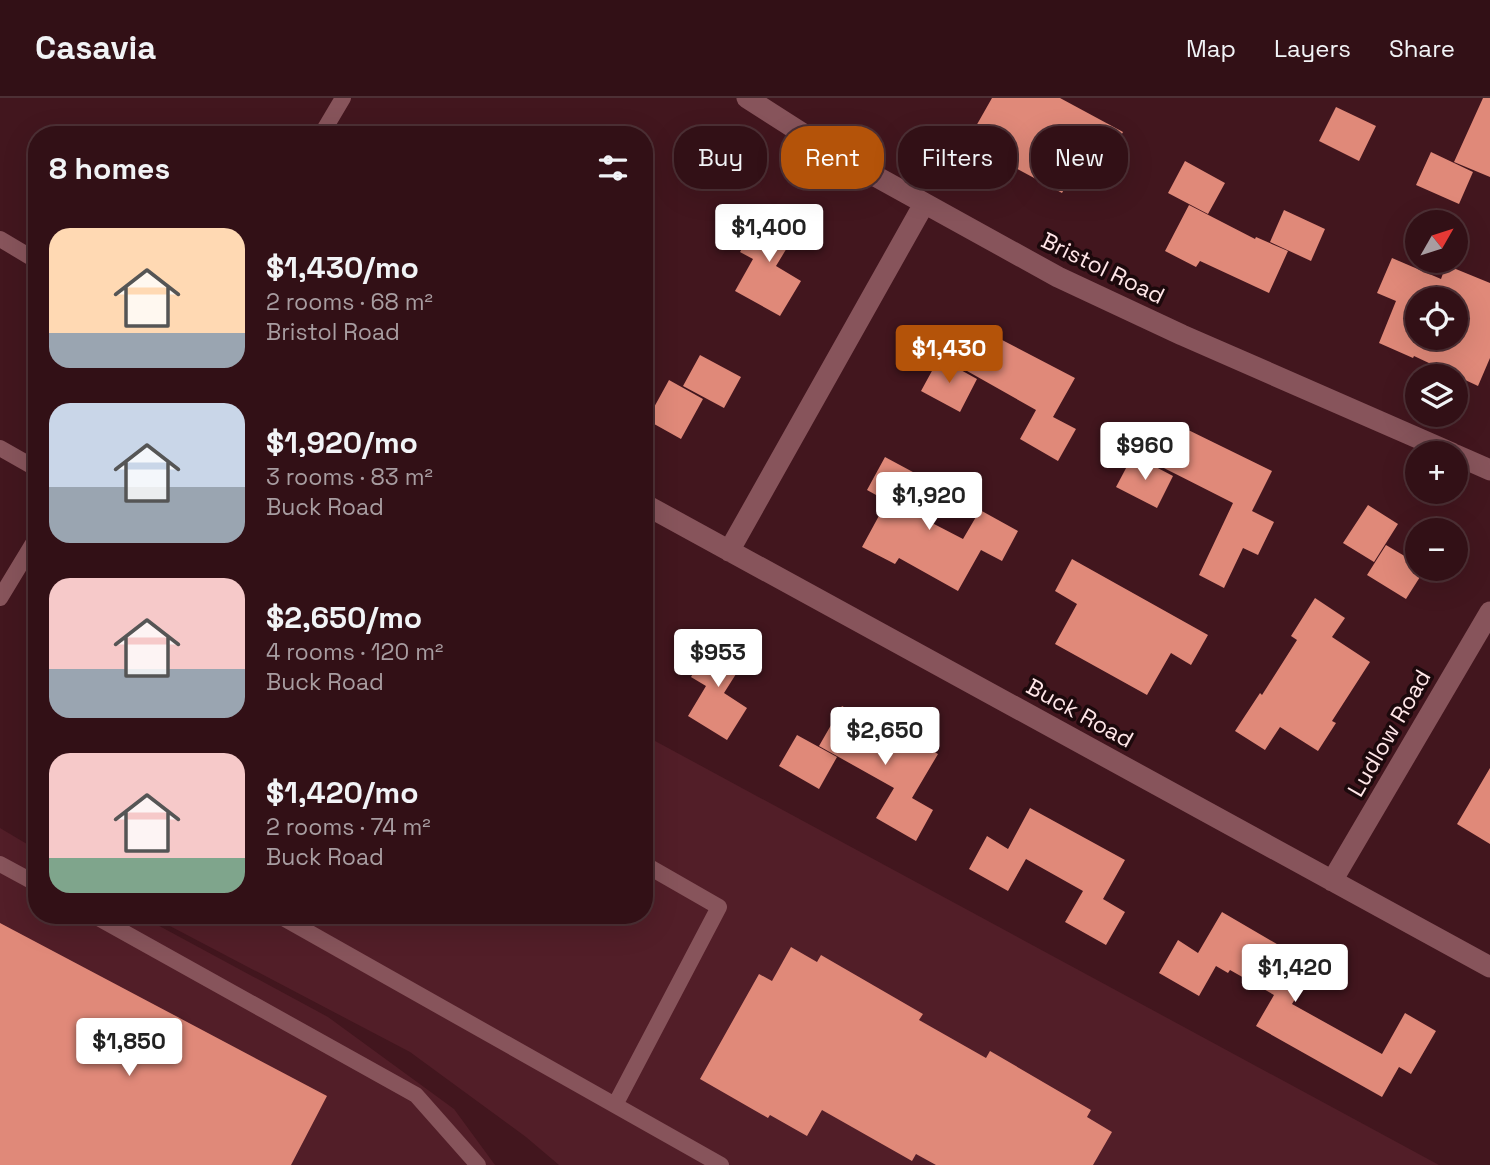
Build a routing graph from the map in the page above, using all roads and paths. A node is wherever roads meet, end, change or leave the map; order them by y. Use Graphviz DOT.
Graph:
graph roads {
  1 [pos="344,98"];
  2 [pos="747,98"];
  3 [pos="327,126"];
  4 [pos="924,204"];
  5 [pos="0,239"];
  6 [pos="28,256"];
  7 [pos="1424,441"];
  8 [pos="0,448"];
  9 [pos="1468,460"];
  10 [pos="28,464"];
  11 [pos="1490,470"];
  12 [pos="653,509"];
  13 [pos="729,551"];
  14 [pos="28,552"];
  15 [pos="0,597"];
  16 [pos="1490,612"];
  17 [pos="0,864"];
  18 [pos="653,869"];
  19 [pos="28,879"];
  20 [pos="1332,881"];
  21 [pos="109,924"];
  22 [pos="294,924"];
  23 [pos="1490,967"];
  24 [pos="615,1105"];
  25 [pos="478,1165"];
  26 [pos="721,1165"];
  1 -- 3 [label="lane"];
  2 -- 4 [label="street, Bristol Road"];
  4 -- 7 [label="street, Bristol Road"];
  4 -- 13 [label="street"];
  5 -- 6 [label="lane"];
  8 -- 10 [label="lane"];
  9 -- 11 [label="street, Bristol Road"];
  12 -- 13 [label="street, Buck Road"];
  13 -- 20 [label="street, Buck Road"];
  14 -- 15 [label="lane"];
  16 -- 20 [label="street, Ludlow Road"];
  17 -- 19 [label="lane"];
  18 -- 24 [label="lane"];
  20 -- 23 [label="street, Buck Road"];
  21 -- 25 [label="lane"];
  22 -- 24 [label="lane"];
  24 -- 26 [label="lane"];
}
